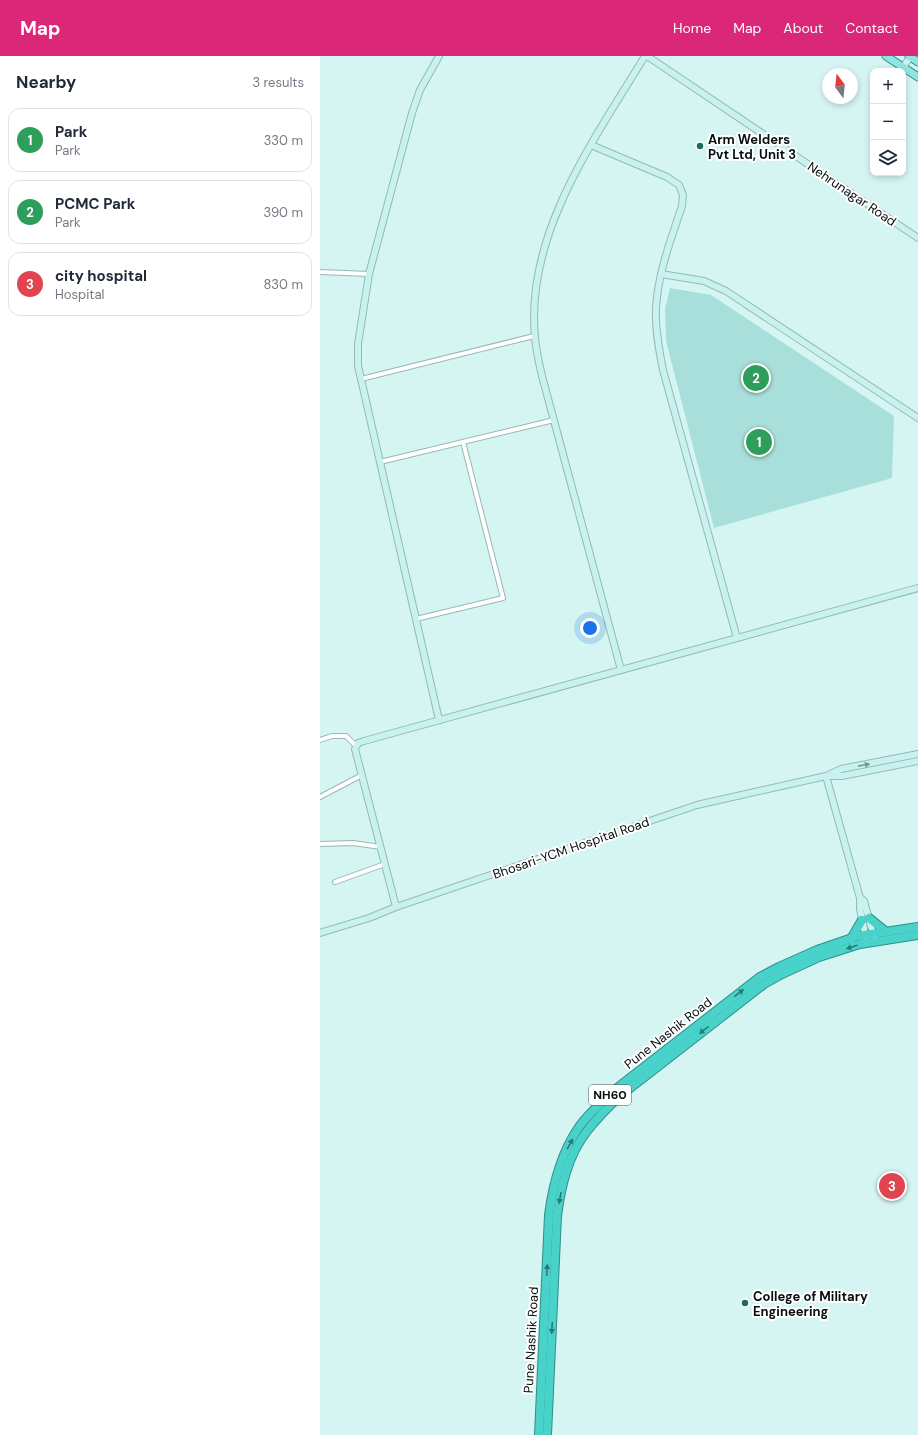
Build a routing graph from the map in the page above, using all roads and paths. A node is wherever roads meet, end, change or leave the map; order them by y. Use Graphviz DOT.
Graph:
graph roads {
  1 [pos="439,56"];
  2 [pos="646,56"];
  3 [pos="886,56"];
  4 [pos="910,56"];
  5 [pos="918,62"];
  6 [pos="903,67"];
  7 [pos="910,72"];
  8 [pos="918,77"];
  9 [pos="591,145"];
  10 [pos="918,238"];
  11 [pos="320,272"];
  12 [pos="369,274"];
  13 [pos="661,274"];
  14 [pos="534,336"];
  15 [pos="361,379"];
  16 [pos="918,418"];
  17 [pos="554,420"];
  18 [pos="463,442"];
  19 [pos="380,462"];
  20 [pos="918,588"];
  21 [pos="416,619"];
  22 [pos="737,638"];
  23 [pos="621,670"];
  24 [pos="440,720"];
  25 [pos="320,740"];
  26 [pos="356,746"];
  27 [pos="918,754"];
  28 [pos="918,761"];
  29 [pos="362,775"];
  30 [pos="826,776"];
  31 [pos="320,797"];
  32 [pos="320,844"];
  33 [pos="381,847"];
  34 [pos="385,864"];
  35 [pos="335,882"];
  36 [pos="396,907"];
  37 [pos="866,919"];
  38 [pos="918,927"];
  39 [pos="885,931"];
  40 [pos="320,933"];
  41 [pos="918,935"];
  42 [pos="870,938"];
  43 [pos="851,939"];
  44 [pos="546,1369"];
  45 [pos="539,1435"];
  46 [pos="547,1435"];
  1 -- 12 [label="street"];
  2 -- 9 [label="street"];
  2 -- 10 [label="street, Nehrunagar Road"];
  3 -- 6 [label="main road"];
  4 -- 5 [label="main road"];
  4 -- 6 [label="street"];
  5 -- 7 [label="street"];
  6 -- 7 [label="main road"];
  7 -- 8 [label="main road"];
  9 -- 13 [label="street"];
  9 -- 14 [label="street"];
  11 -- 12 [label="street"];
  12 -- 15 [label="street"];
  13 -- 16 [label="street"];
  13 -- 22 [label="street"];
  14 -- 15 [label="street"];
  14 -- 17 [label="street"];
  15 -- 19 [label="street"];
  17 -- 18 [label="street"];
  17 -- 23 [label="street"];
  18 -- 19 [label="street"];
  18 -- 21 [label="street"];
  19 -- 21 [label="street"];
  20 -- 22 [label="street"];
  21 -- 24 [label="street"];
  22 -- 23 [label="street"];
  23 -- 24 [label="street"];
  24 -- 26 [label="street"];
  25 -- 26 [label="street"];
  26 -- 29 [label="street"];
  30 -- 27 [label="street, one-way"];
  28 -- 30 [label="street"];
  29 -- 31 [label="street"];
  29 -- 33 [label="street"];
  30 -- 36 [label="street, Bhosari-YCM Hospital Road"];
  30 -- 37 [label="street"];
  32 -- 33 [label="street"];
  33 -- 34 [label="street"];
  34 -- 35 [label="street"];
  34 -- 36 [label="street"];
  36 -- 40 [label="street, Bhosari-YCM Hospital Road"];
  37 -- 39 [label="highway"];
  37 -- 42 [label="street"];
  37 -- 43 [label="highway"];
  38 -- 39 [label="highway, Pune Nashik Road / NH60"];
  39 -- 42 [label="highway, Pune Nashik Road / NH60"];
  41 -- 42 [label="highway, Pune Nashik Road / NH60"];
  42 -- 43 [label="highway, Pune Nashik Road / NH60"];
  42 -- 44 [label="highway, Pune Nashik Road / NH60, one-way"];
  44 -- 43 [label="highway, Pune Nashik Road / NH60, one-way"];
  44 -- 45 [label="highway, Pune Nashik Road / NH60"];
  44 -- 46 [label="highway, Pune Nashik Road / NH60"];
}
